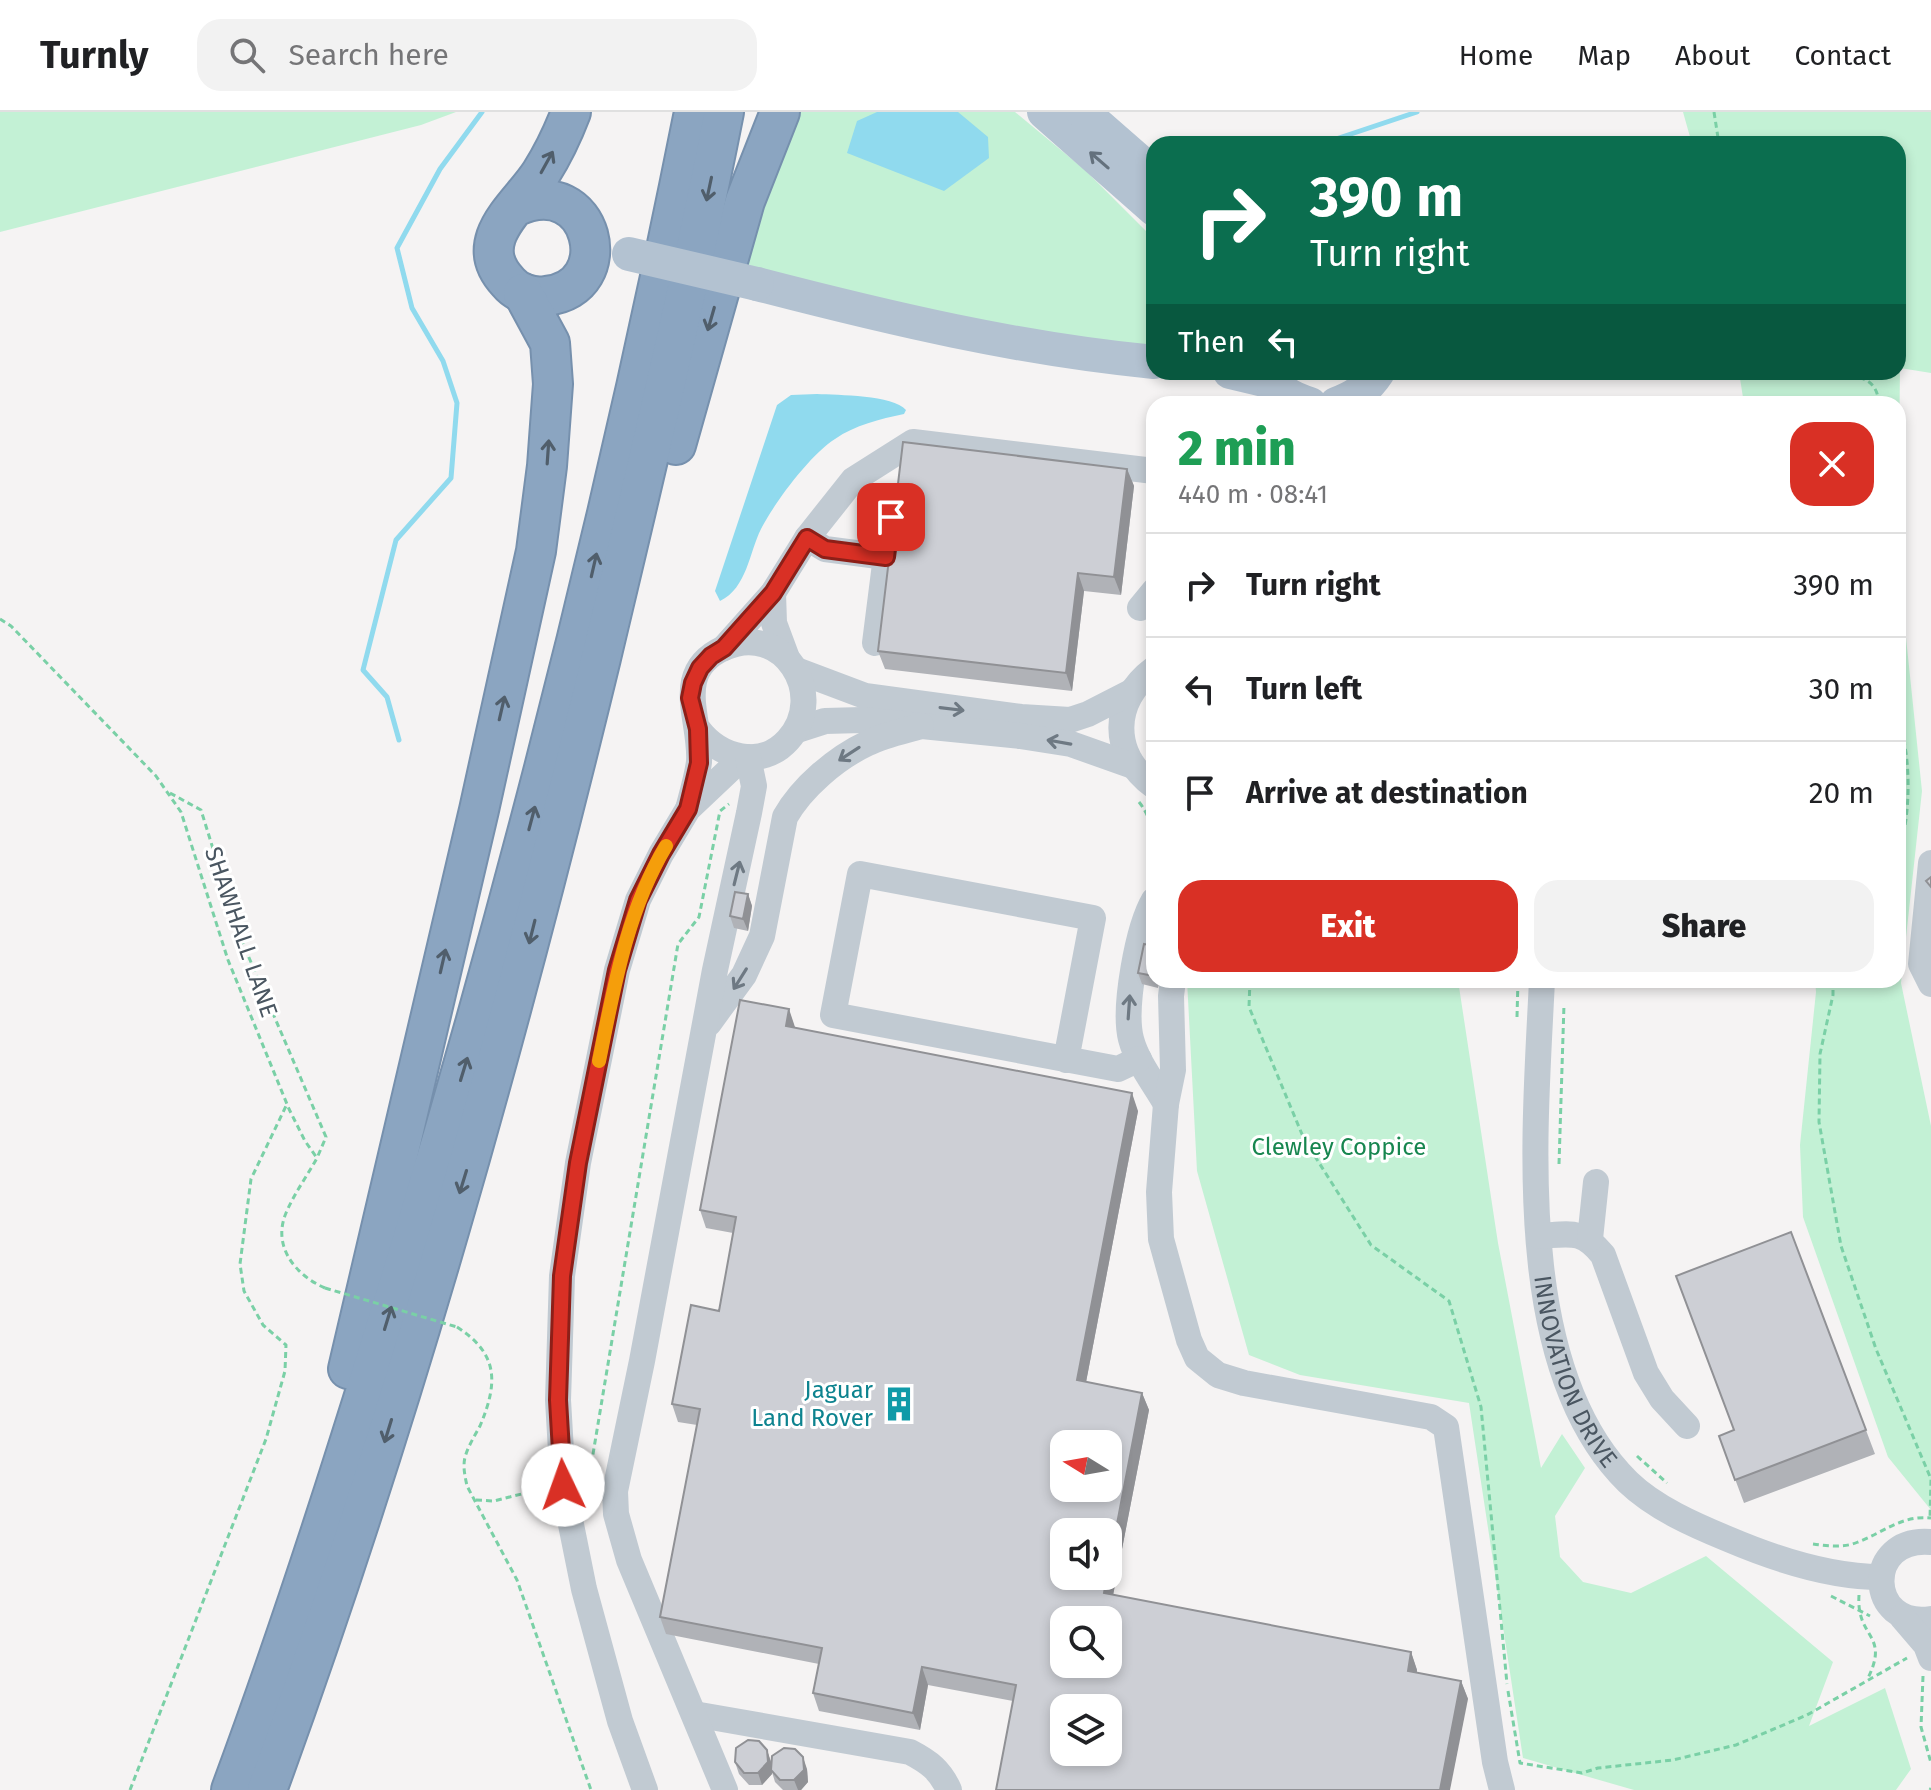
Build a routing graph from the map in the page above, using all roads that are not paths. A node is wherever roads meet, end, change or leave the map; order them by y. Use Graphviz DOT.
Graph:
graph roads {
  1 [pos="571,112"];
  2 [pos="694,112"];
  3 [pos="724,112"];
  4 [pos="780,112"];
  5 [pos="1044,112"];
  6 [pos="1083,112"];
  7 [pos="1146,167"];
  8 [pos="1146,202"];
  9 [pos="515,207"];
  10 [pos="591,248"];
  11 [pos="523,293"];
  12 [pos="1146,361"];
  13 [pos="1253,380"];
  14 [pos="1284,391"];
  15 [pos="1146,470"];
  16 [pos="891,517"];
  17 [pos="807,538"];
  18 [pos="886,557"];
  19 [pos="773,593"];
  20 [pos="875,643"];
  21 [pos="724,648"];
  22 [pos="792,664"];
  23 [pos="1146,676"];
  24 [pos="1131,692"];
  25 [pos="921,726"];
  26 [pos="698,729"];
  27 [pos="797,730"];
  28 [pos="578,751"];
  29 [pos="745,757"];
  30 [pos="1133,766"];
  31 [pos="1144,791"];
  32 [pos="688,809"];
  33 [pos="1931,863"];
  34 [pos="1146,925"];
  35 [pos="1931,984"];
  36 [pos="1172,988"];
  37 [pos="1542,988"];
  38 [pos="704,1031"];
  39 [pos="1139,1059"];
  40 [pos="1066,1060"];
  41 [pos="1166,1104"];
  42 [pos="1596,1182"];
  43 [pos="1539,1236"];
  44 [pos="1590,1239"];
  45 [pos="1687,1426"];
  46 [pos="1931,1542"];
  47 [pos="1881,1577"];
  48 [pos="1902,1617"];
  49 [pos="1931,1619"];
  50 [pos="1923,1661"];
  51 [pos="694,1714"];
  52 [pos="210,1790"];
  53 [pos="231,1790"];
  54 [pos="267,1790"];
  55 [pos="645,1790"];
  56 [pos="725,1790"];
  57 [pos="949,1790"];
  58 [pos="1502,1790"];
  9 -- 1 [label="highway, one-way"];
  53 -- 2 [label="highway, one-way"];
  3 -- 28 [label="highway, one-way"];
  4 -- 28 [label="highway, one-way"];
  8 -- 5 [label="main road, one-way"];
  6 -- 7 [label="main road"];
  9 -- 10 [label="highway"];
  9 -- 11 [label="highway"];
  10 -- 11 [label="highway"];
  10 -- 12 [label="main road, bridge"];
  52 -- 11 [label="highway, one-way"];
  13 -- 14 [label="main road"];
  15 -- 17 [label="street"];
  16 -- 18 [label="street"];
  17 -- 18 [label="street"];
  17 -- 19 [label="street"];
  18 -- 20 [label="street"];
  19 -- 21 [label="street"];
  19 -- 22 [label="street"];
  21 -- 22 [label="street"];
  21 -- 26 [label="street"];
  22 -- 24 [label="street, one-way"];
  22 -- 27 [label="street"];
  23 -- 24 [label="street"];
  24 -- 30 [label="street"];
  25 -- 27 [label="street"];
  30 -- 25 [label="street, one-way"];
  25 -- 38 [label="street, one-way"];
  26 -- 29 [label="street"];
  26 -- 32 [label="street"];
  27 -- 29 [label="street"];
  28 -- 54 [label="highway, one-way"];
  29 -- 32 [label="street"];
  38 -- 29 [label="street, one-way"];
  30 -- 31 [label="street"];
  32 -- 55 [label="street"];
  33 -- 35 [label="street"];
  39 -- 34 [label="street, one-way"];
  36 -- 41 [label="street"];
  37 -- 43 [label="street, INNOVATION DRIVE"];
  38 -- 51 [label="street"];
  39 -- 40 [label="street"];
  39 -- 41 [label="street"];
  40 -- 40 [label="street"];
  41 -- 58 [label="street"];
  42 -- 44 [label="street"];
  43 -- 44 [label="street"];
  43 -- 47 [label="street, INNOVATION DRIVE"];
  44 -- 45 [label="street"];
  46 -- 47 [label="street"];
  47 -- 48 [label="street"];
  48 -- 49 [label="street"];
  48 -- 50 [label="street"];
  51 -- 56 [label="street"];
  51 -- 57 [label="street"];
}
